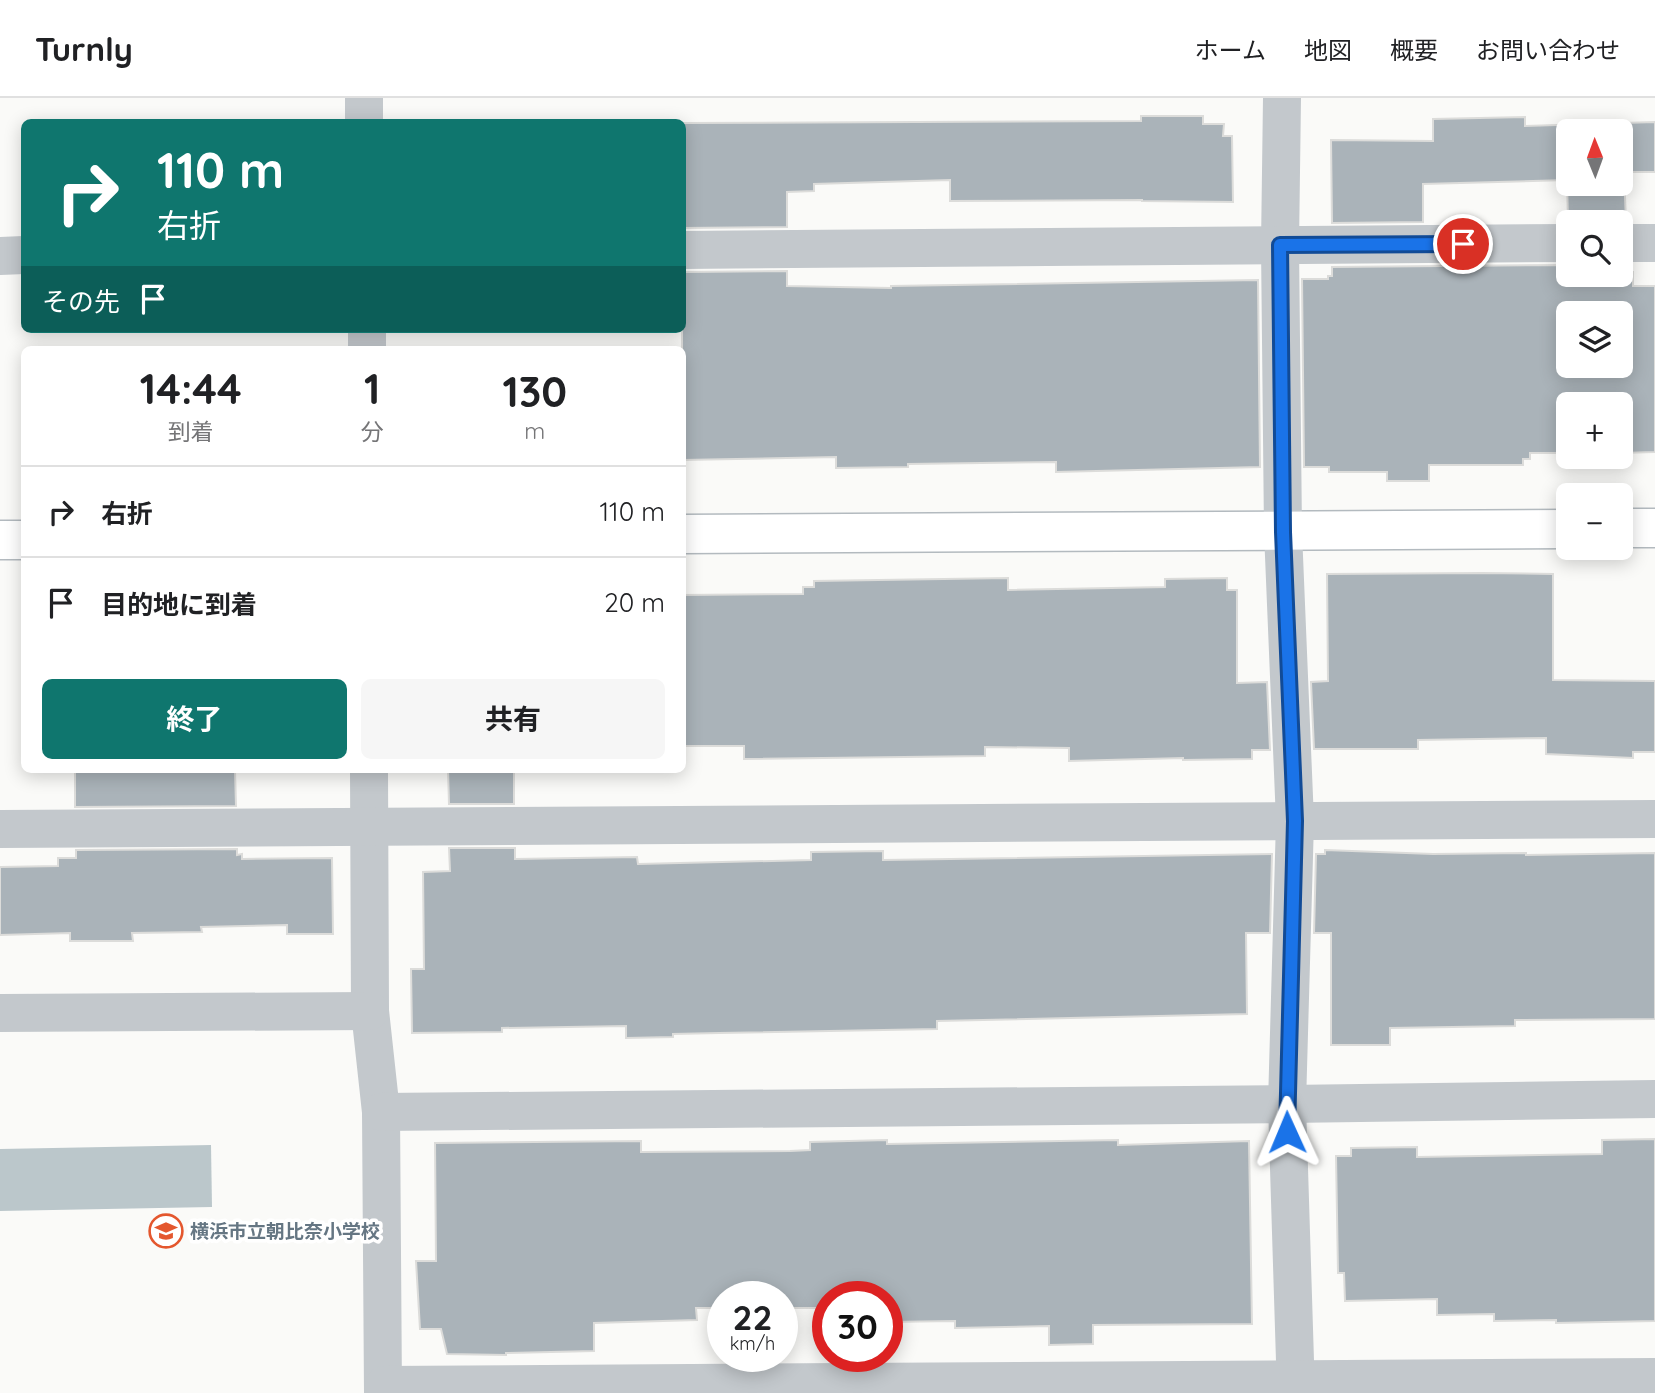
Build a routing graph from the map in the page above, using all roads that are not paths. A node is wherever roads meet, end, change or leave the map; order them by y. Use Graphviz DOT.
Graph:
graph roads {
  1 [pos="364,98"];
  2 [pos="1282,98"];
  3 [pos="364,119"];
  4 [pos="1556,243"];
  5 [pos="1633,243"];
  6 [pos="1655,243"];
  7 [pos="1280,245"];
  8 [pos="686,250"];
  9 [pos="0,256"];
  10 [pos="21,256"];
  11 [pos="1633,528"];
  12 [pos="1655,528"];
  13 [pos="1556,529"];
  14 [pos="1283,532"];
  15 [pos="686,534"];
  16 [pos="0,540"];
  17 [pos="21,540"];
  18 [pos="369,773"];
  19 [pos="1655,819"];
  20 [pos="1295,821"];
  21 [pos="369,828"];
  22 [pos="0,829"];
  23 [pos="370,1011"];
  24 [pos="0,1013"];
  25 [pos="1655,1099"];
  26 [pos="1287,1104"];
  27 [pos="381,1112"];
  28 [pos="1655,1377"];
  29 [pos="1296,1386"];
  30 [pos="384,1389"];
  1 -- 3 [label="street"];
  2 -- 7 [label="street"];
  4 -- 7 [label="street"];
  5 -- 6 [label="street"];
  7 -- 8 [label="street"];
  7 -- 14 [label="street"];
  9 -- 10 [label="street"];
  11 -- 12 [label="street"];
  13 -- 14 [label="street"];
  14 -- 15 [label="street"];
  14 -- 20 [label="street"];
  16 -- 17 [label="street"];
  18 -- 21 [label="street"];
  19 -- 20 [label="street"];
  20 -- 21 [label="street"];
  20 -- 26 [label="street"];
  21 -- 22 [label="street"];
  21 -- 23 [label="street"];
  23 -- 24 [label="street"];
  23 -- 27 [label="street"];
  25 -- 26 [label="street"];
  26 -- 27 [label="street"];
  26 -- 29 [label="street"];
  27 -- 30 [label="street"];
  28 -- 29 [label="street"];
  29 -- 30 [label="street"];
}
